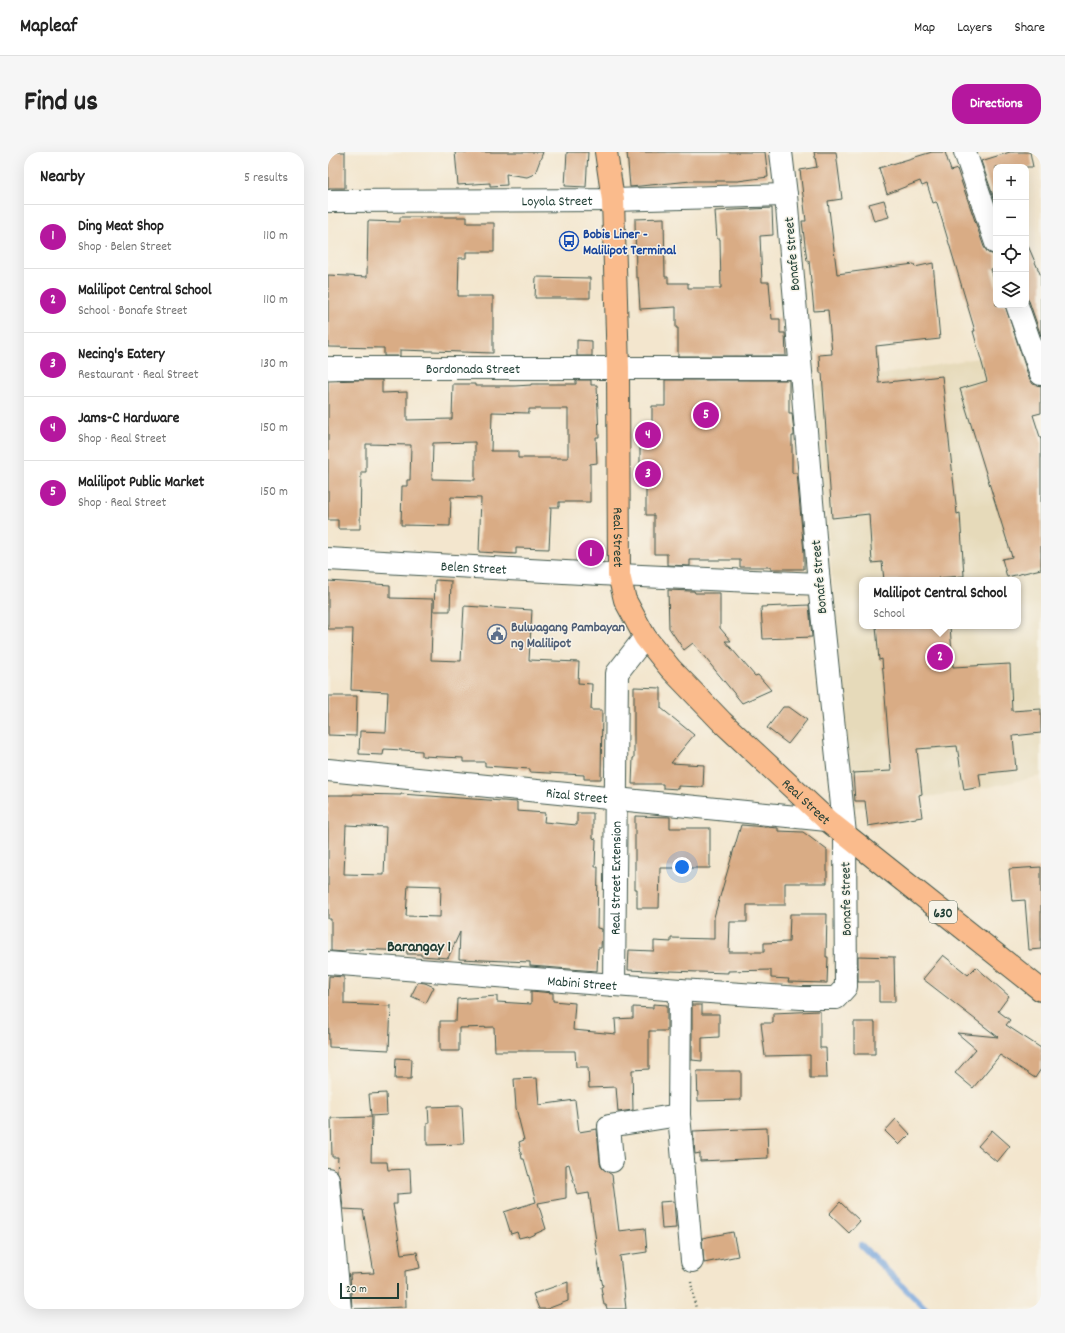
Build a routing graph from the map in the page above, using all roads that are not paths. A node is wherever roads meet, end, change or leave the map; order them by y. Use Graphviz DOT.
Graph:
graph roads {
  1 [pos="606,152"];
  2 [pos="781,152"];
  3 [pos="965,152"];
  4 [pos="786,195"];
  5 [pos="613,200"];
  6 [pos="328,201"];
  7 [pos="994,236"];
  8 [pos="1018,308"];
  9 [pos="328,368"];
  10 [pos="618,368"];
  11 [pos="800,368"];
  12 [pos="1041,374"];
  13 [pos="328,559"];
  14 [pos="619,575"];
  15 [pos="818,584"];
  16 [pos="645,636"];
  17 [pos="328,770"];
  18 [pos="615,798"];
  19 [pos="826,820"];
  20 [pos="845,834"];
  21 [pos="328,963"];
  22 [pos="614,985"];
  23 [pos="680,990"];
  24 [pos="1041,990"];
  25 [pos="836,998"];
  26 [pos="679,1115"];
  27 [pos="612,1161"];
  28 [pos="328,1179"];
  29 [pos="692,1261"];
  30 [pos="340,1309"];
  1 -- 5 [label="main road, Real Street / 630"];
  2 -- 4 [label="street, Bonafe Street"];
  3 -- 7 [label="street"];
  4 -- 5 [label="street, Loyola Street"];
  4 -- 11 [label="street, Bonafe Street"];
  5 -- 6 [label="street, Loyola Street"];
  5 -- 10 [label="main road, Real Street / 630"];
  8 -- 12 [label="street"];
  9 -- 10 [label="street, Bordonada Street"];
  10 -- 11 [label="street, Bordonada Street"];
  10 -- 14 [label="main road, Real Street / 630"];
  11 -- 15 [label="street, Bonafe Street"];
  13 -- 14 [label="street, Belen Street"];
  14 -- 15 [label="street, Belen Street"];
  14 -- 16 [label="main road, Real Street / 630"];
  15 -- 20 [label="street, Bonafe Street"];
  16 -- 18 [label="street, Real Street Extension"];
  16 -- 19 [label="main road, Real Street / 630"];
  17 -- 18 [label="street, Rizal Street"];
  18 -- 19 [label="street, Rizal Street"];
  18 -- 22 [label="street, Real Street Extension"];
  19 -- 20 [label="main road, Real Street / 630"];
  20 -- 24 [label="main road, 630"];
  20 -- 25 [label="street, Bonafe Street"];
  21 -- 22 [label="street, Mabini Street"];
  22 -- 23 [label="street, Mabini Street"];
  23 -- 25 [label="street, Mabini Street"];
  23 -- 26 [label="street"];
  26 -- 27 [label="street"];
  26 -- 29 [label="street"];
  28 -- 30 [label="street"];
}
